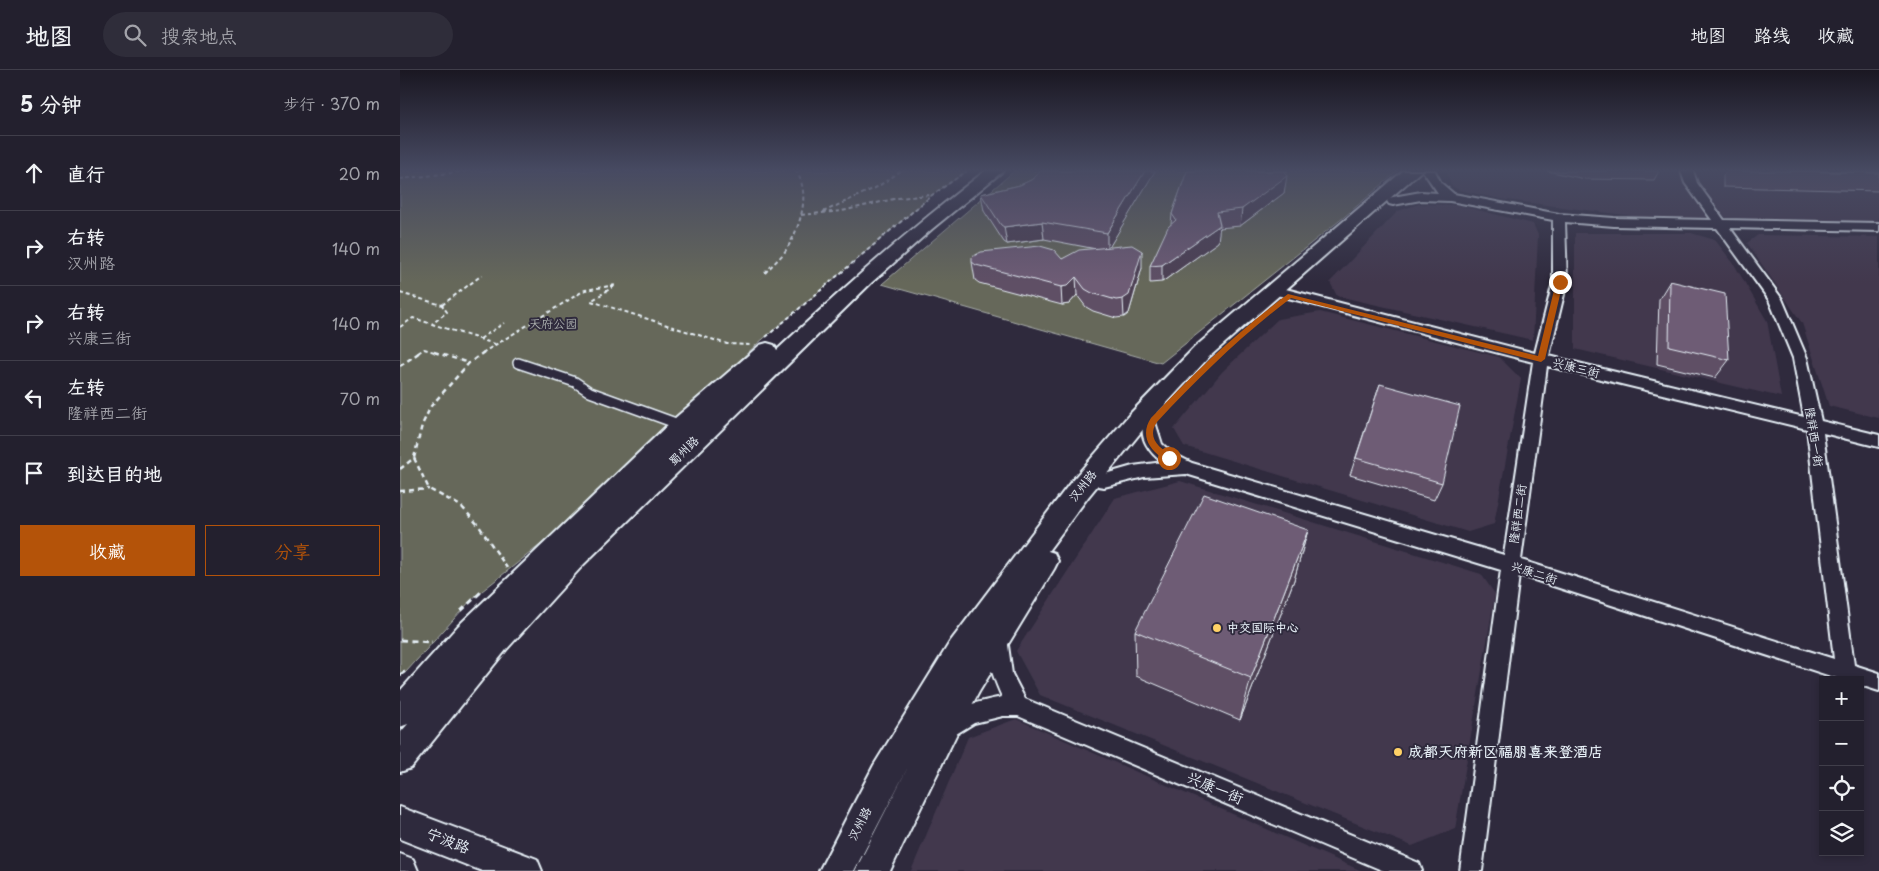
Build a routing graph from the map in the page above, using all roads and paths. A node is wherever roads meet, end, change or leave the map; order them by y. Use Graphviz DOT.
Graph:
graph roads {
  1 [pos="802,208"];
  2 [pos="830,208"];
  3 [pos="853,208"];
  4 [pos="934,208"];
  5 [pos="947,208"];
  6 [pos="1373,208"];
  7 [pos="1383,208"];
  8 [pos="1509,208"];
  9 [pos="1709,208"];
  10 [pos="822,212"];
  11 [pos="801,215"];
  12 [pos="1559,218"];
  13 [pos="1722,225"];
  14 [pos="1879,227"];
  15 [pos="765,273"];
  16 [pos="482,275"];
  17 [pos="400,293"];
  18 [pos="1282,293"];
  19 [pos="442,305"];
  20 [pos="504,323"];
  21 [pos="432,324"];
  22 [pos="400,327"];
  23 [pos="480,339"];
  24 [pos="495,344"];
  25 [pos="756,345"];
  26 [pos="1541,359"];
  27 [pos="518,363"];
  28 [pos="469,364"];
  29 [pos="400,366"];
  30 [pos="682,425"];
  31 [pos="1150,426"];
  32 [pos="1814,426"];
  33 [pos="1879,441"];
  34 [pos="414,458"];
  35 [pos="400,468"];
  36 [pos="1187,468"];
  37 [pos="1104,481"];
  38 [pos="429,488"];
  39 [pos="400,491"];
  40 [pos="1511,565"];
  41 [pos="508,570"];
  42 [pos="998,636"];
  43 [pos="400,640"];
  44 [pos="432,642"];
  45 [pos="1845,671"];
  46 [pos="1879,682"];
  47 [pos="1018,706"];
  48 [pos="400,714"];
  49 [pos="940,735"];
  50 [pos="400,757"];
  51 [pos="400,823"];
  52 [pos="525,871"];
  53 [pos="836,871"];
  54 [pos="872,871"];
  55 [pos="1411,871"];
  56 [pos="1470,871"];
  1 -- 11 [label="path"];
  2 -- 10 [label="path"];
  3 -- 10 [label="path"];
  4 -- 30 [label="main road, 蜀州路"];
  5 -- 50 [label="main road, 蜀州路"];
  6 -- 18 [label="main road, 汉州路"];
  7 -- 18 [label="main road, 汉州路"];
  8 -- 12 [label="street"];
  9 -- 13 [label="street, 隆祥西一街"];
  10 -- 11 [label="path"];
  11 -- 15 [label="path"];
  12 -- 13 [label="street"];
  12 -- 26 [label="street, 隆祥西二街"];
  13 -- 14 [label="street"];
  13 -- 32 [label="street, 隆祥西一街"];
  16 -- 19 [label="path"];
  17 -- 19 [label="path"];
  18 -- 26 [label="street, 兴康三街"];
  18 -- 31 [label="main road, 汉州路"];
  18 -- 53 [label="main road, 汉州路"];
  19 -- 21 [label="path"];
  20 -- 23 [label="path"];
  21 -- 22 [label="path"];
  21 -- 23 [label="path"];
  23 -- 24 [label="path"];
  24 -- 25 [label="path"];
  24 -- 28 [label="path"];
  26 -- 32 [label="street, 兴康三街"];
  26 -- 40 [label="street, 隆祥西二街"];
  27 -- 30 [label="lane"];
  28 -- 29 [label="path"];
  28 -- 34 [label="path"];
  30 -- 48 [label="main road, 蜀州路"];
  31 -- 36 [label="street"];
  31 -- 37 [label="main road, 汉州路"];
  32 -- 33 [label="street, 兴康三街"];
  32 -- 45 [label="street, 隆祥西一街"];
  34 -- 35 [label="path"];
  34 -- 38 [label="path"];
  36 -- 37 [label="street"];
  36 -- 40 [label="street, 兴康二街"];
  37 -- 42 [label="main road, 汉州路"];
  38 -- 39 [label="path"];
  38 -- 41 [label="path"];
  40 -- 45 [label="street, 兴康二街"];
  40 -- 56 [label="street, 隆祥西二街"];
  42 -- 47 [label="street"];
  42 -- 49 [label="main road, 汉州路"];
  43 -- 44 [label="path"];
  45 -- 46 [label="street, 兴康二街"];
  47 -- 49 [label="street"];
  47 -- 55 [label="street, 兴康一街"];
  49 -- 54 [label="main road, 汉州路"];
  51 -- 52 [label="main road, 宁波路"];
}
